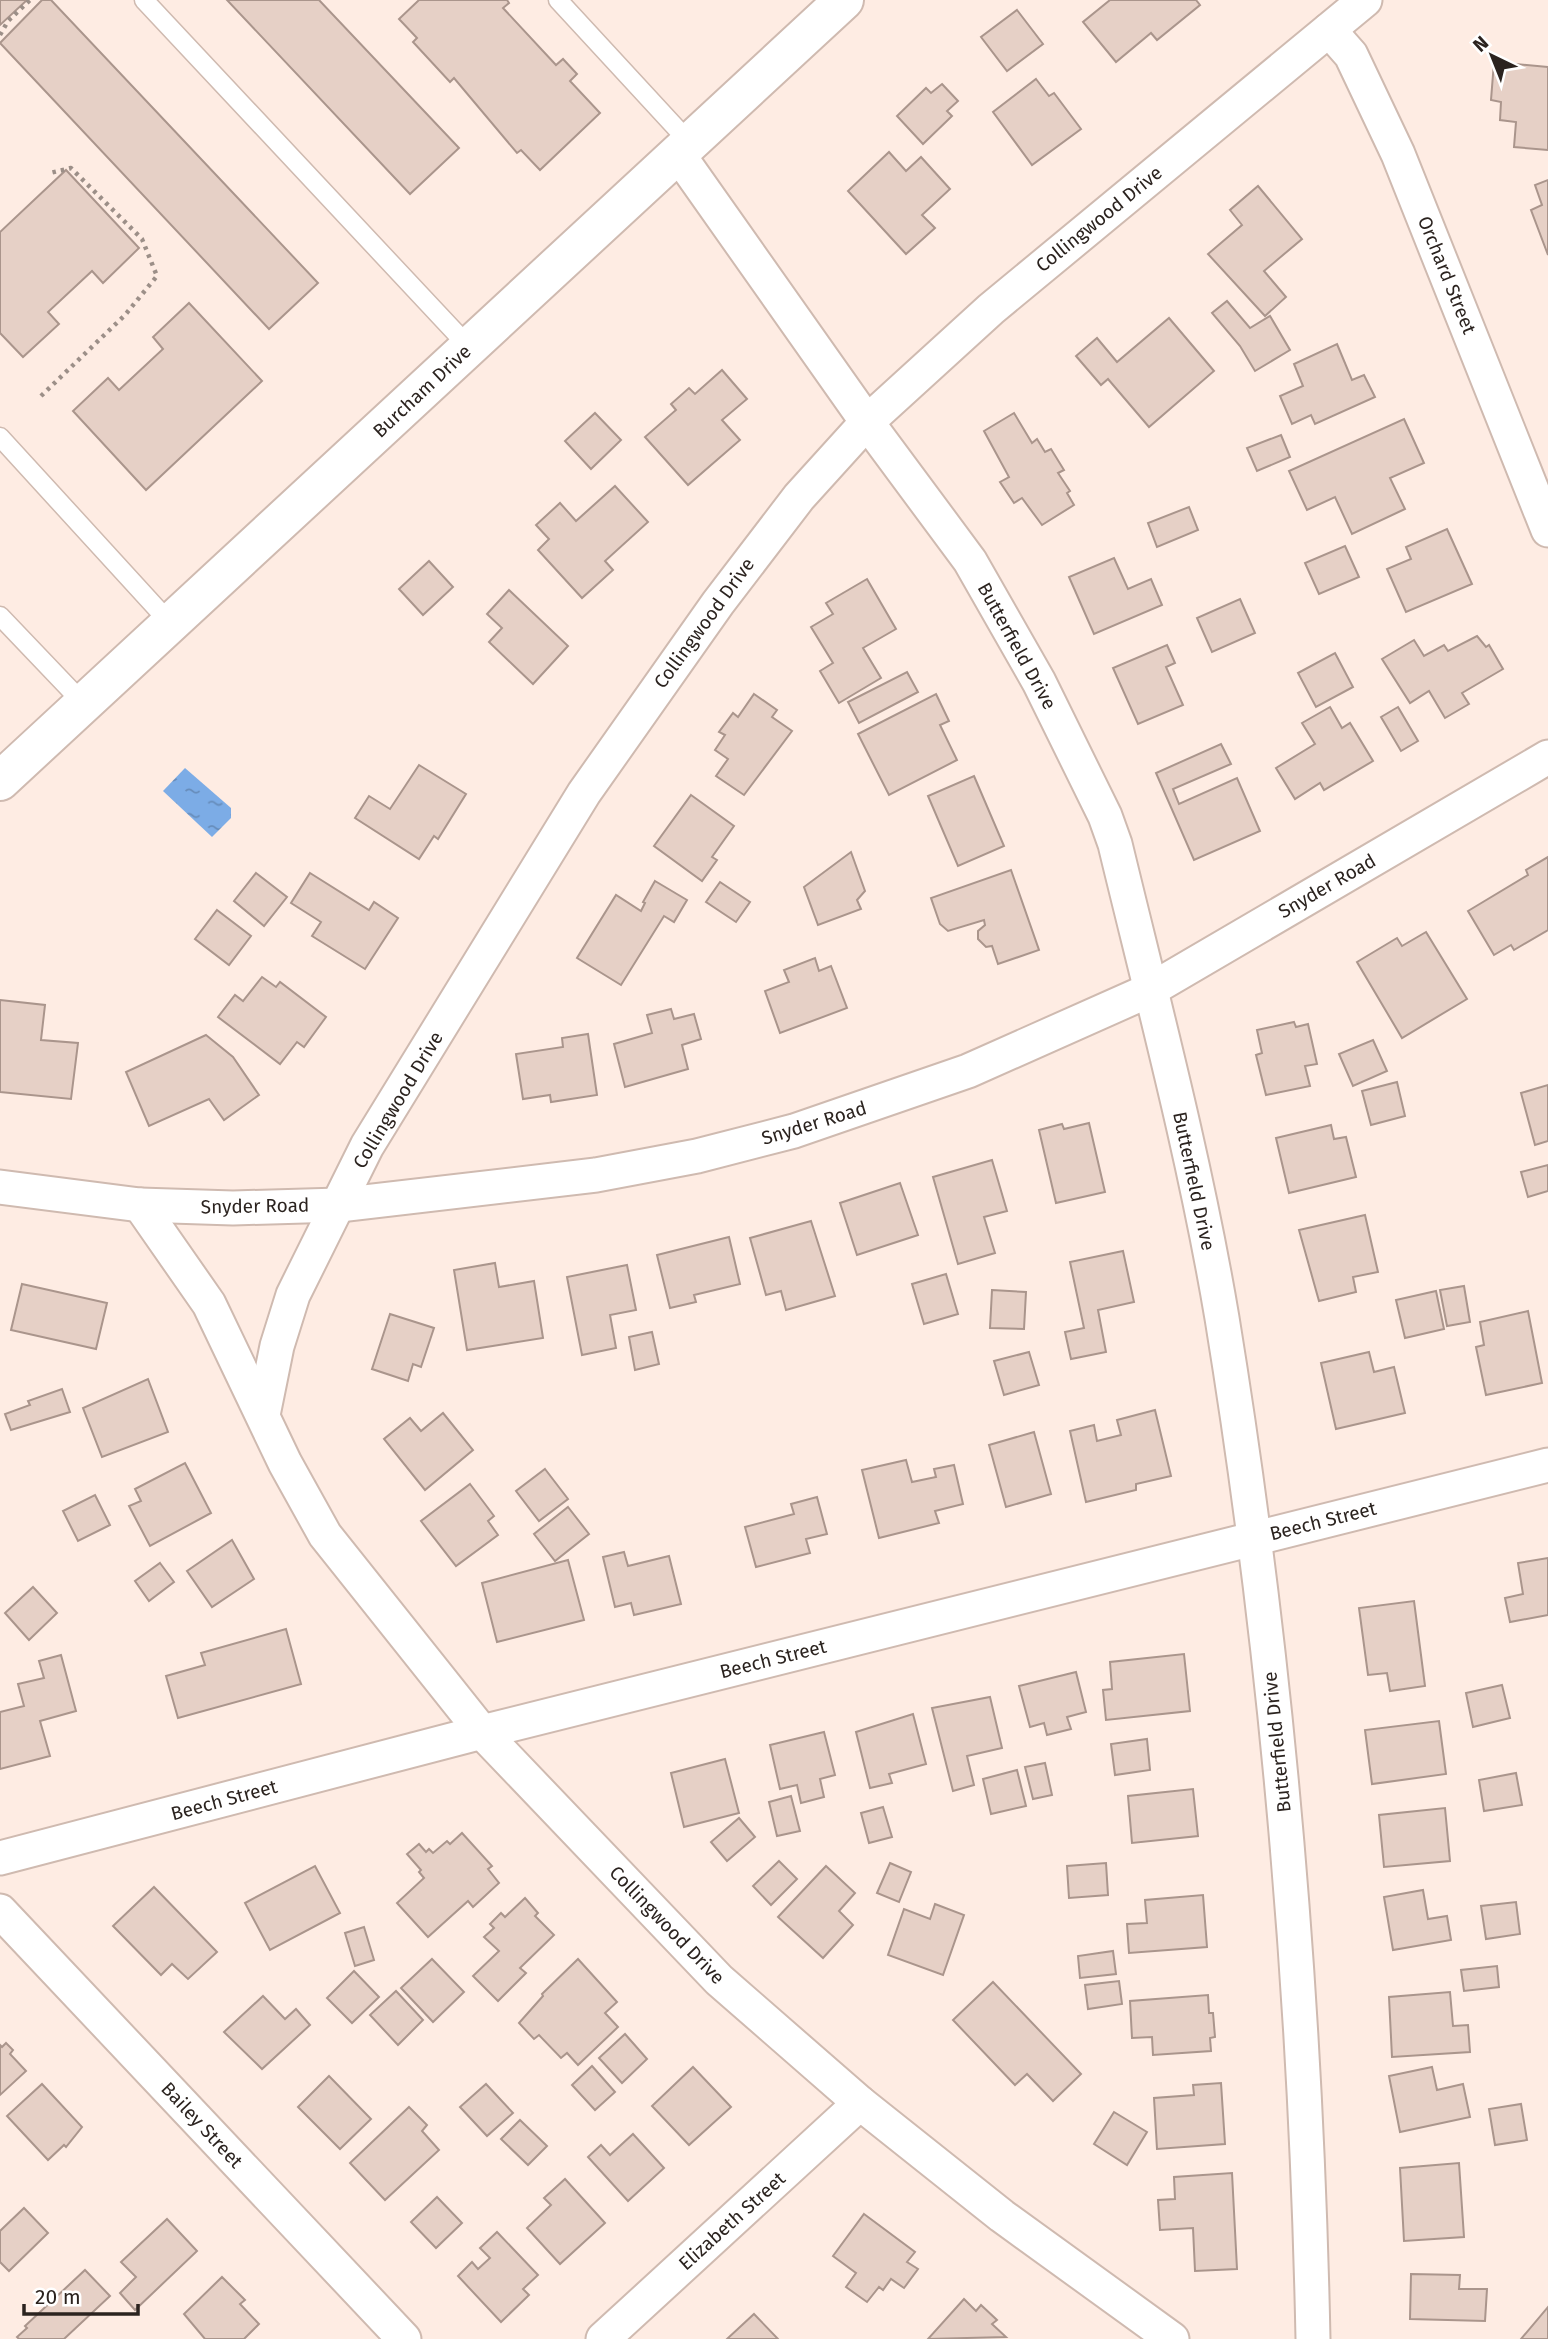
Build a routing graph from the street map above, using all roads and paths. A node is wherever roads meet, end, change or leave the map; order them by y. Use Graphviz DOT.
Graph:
graph roads {
  1 [pos="30,0"];
  2 [pos="144,0"];
  3 [pos="558,0"];
  4 [pos="844,0"];
  5 [pos="1366,0"];
  6 [pos="1329,30"];
  7 [pos="0,35"];
  8 [pos="684,148"];
  9 [pos="50,173"];
  10 [pos="469,347"];
  11 [pos="41,396"];
  12 [pos="867,422"];
  13 [pos="0,437"];
  14 [pos="1548,530"];
  15 [pos="0,616"];
  16 [pos="171,624"];
  17 [pos="84,704"];
  18 [pos="1548,757"];
  19 [pos="0,781"];
  20 [pos="1150,990"];
  21 [pos="0,1187"];
  22 [pos="140,1205"];
  23 [pos="339,1205"];
  24 [pos="263,1415"];
  25 [pos="1548,1465"];
  26 [pos="1253,1539"];
  27 [pos="482,1732"];
  28 [pos="0,1858"];
  29 [pos="0,1911"];
  30 [pos="860,2103"];
  31 [pos="404,2339"];
  32 [pos="603,2339"];
  33 [pos="1172,2339"];
  34 [pos="1313,2339"];
  1 -- 7 [label="path"];
  2 -- 10 [label="lane"];
  3 -- 8 [label="lane"];
  4 -- 8 [label="street, Burcham Drive"];
  5 -- 6 [label="street, Collingwood Drive"];
  6 -- 12 [label="street, Collingwood Drive"];
  6 -- 14 [label="street, Orchard Street"];
  8 -- 10 [label="street, Burcham Drive"];
  8 -- 12 [label="street, Butterfield Drive"];
  9 -- 11 [label="path"];
  10 -- 16 [label="street, Burcham Drive"];
  12 -- 20 [label="street, Butterfield Drive"];
  12 -- 23 [label="street, Collingwood Drive"];
  13 -- 16 [label="lane"];
  15 -- 17 [label="lane"];
  16 -- 17 [label="street, Burcham Drive"];
  17 -- 19 [label="street, Burcham Drive"];
  18 -- 20 [label="street, Snyder Road"];
  20 -- 23 [label="street, Snyder Road"];
  20 -- 26 [label="street, Butterfield Drive"];
  21 -- 22 [label="street, Snyder Road"];
  22 -- 23 [label="street, Snyder Road"];
  22 -- 24 [label="street, Collingwood Drive"];
  23 -- 24 [label="street, Collingwood Drive"];
  24 -- 27 [label="street, Collingwood Drive"];
  25 -- 26 [label="street, Beech Street"];
  26 -- 27 [label="street, Beech Street"];
  26 -- 34 [label="street, Butterfield Drive"];
  27 -- 28 [label="street, Beech Street"];
  27 -- 30 [label="street, Collingwood Drive"];
  29 -- 31 [label="street, Bailey Street"];
  30 -- 32 [label="street, Elizabeth Street"];
  30 -- 33 [label="street, Collingwood Drive"];
}
